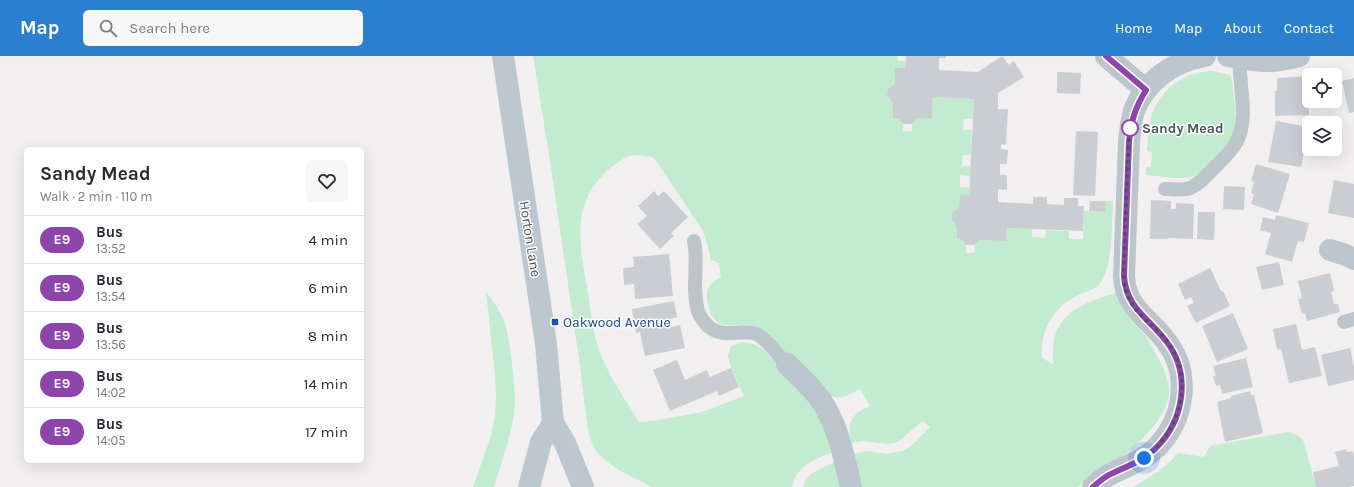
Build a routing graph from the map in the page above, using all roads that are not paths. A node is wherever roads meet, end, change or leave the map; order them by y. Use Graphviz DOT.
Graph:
graph roads {
  1 [pos="503,56"];
  2 [pos="1106,56"];
  3 [pos="1204,56"];
  4 [pos="1299,56"];
  5 [pos="1234,57"];
  6 [pos="1146,90"];
  7 [pos="1165,189"];
  8 [pos="694,241"];
  9 [pos="1330,250"];
  10 [pos="1354,259"];
  11 [pos="787,364"];
  12 [pos="553,423"];
  13 [pos="529,487"];
  14 [pos="583,487"];
  15 [pos="851,487"];
  16 [pos="1093,487"];
  1 -- 12 [label="street, Horton Lane"];
  2 -- 6 [label="street"];
  3 -- 6 [label="street"];
  4 -- 5 [label="street"];
  5 -- 7 [label="lane"];
  6 -- 16 [label="street"];
  8 -- 11 [label="lane"];
  9 -- 10 [label="street"];
  11 -- 15 [label="street"];
  12 -- 13 [label="street"];
  12 -- 14 [label="street, Horton Lane"];
}
